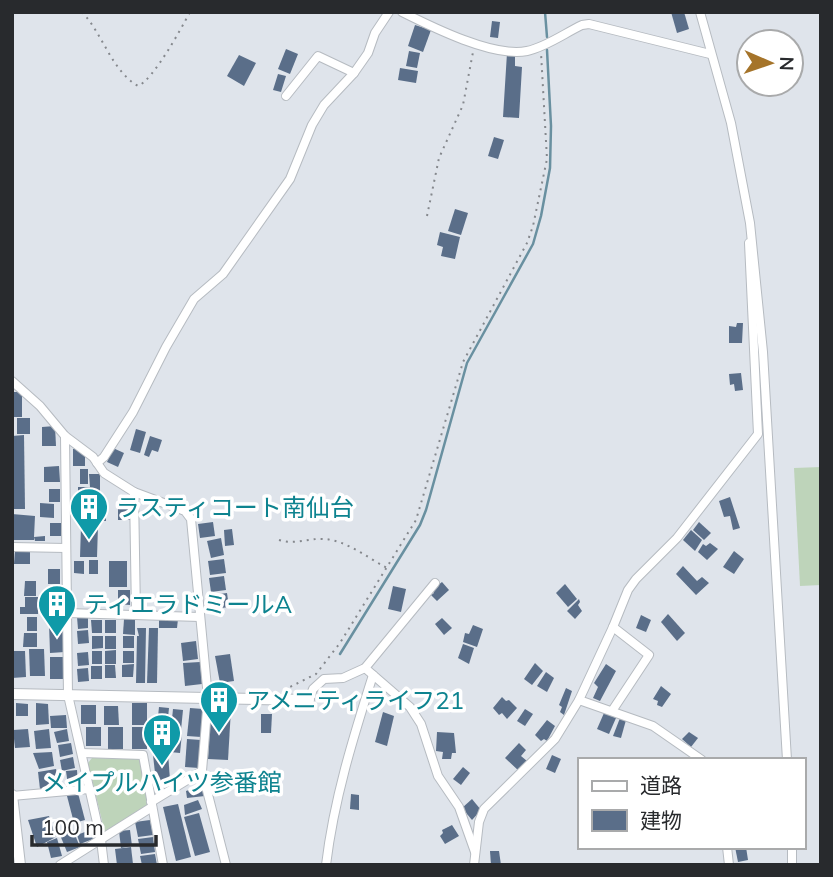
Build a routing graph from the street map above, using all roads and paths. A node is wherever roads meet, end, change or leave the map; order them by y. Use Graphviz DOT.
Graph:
graph roads {
  1 [pos="82,12"];
  2 [pos="190,12"];
  3 [pos="389,12"];
  4 [pos="402,12"];
  5 [pos="700,12"];
  6 [pos="475,44"];
  7 [pos="541,45"];
  8 [pos="710,54"];
  9 [pos="354,73"];
  10 [pos="286,96"];
  11 [pos="427,216"];
  12 [pos="750,223"];
  13 [pos="12,381"];
  14 [pos="65,436"];
  15 [pos="97,463"];
  16 [pos="134,492"];
  17 [pos="279,540"];
  18 [pos="12,547"];
  19 [pos="66,548"];
  20 [pos="388,568"];
  21 [pos="435,583"];
  22 [pos="67,613"];
  23 [pos="136,614"];
  24 [pos="200,617"];
  25 [pos="613,626"];
  26 [pos="365,668"];
  27 [pos="373,675"];
  28 [pos="12,694"];
  29 [pos="68,695"];
  30 [pos="208,698"];
  31 [pos="579,699"];
  32 [pos="281,700"];
  33 [pos="309,700"];
  34 [pos="612,711"];
  35 [pos="82,753"];
  36 [pos="699,758"];
  37 [pos="787,758"];
  38 [pos="202,771"];
  39 [pos="89,789"];
  40 [pos="12,795"];
  41 [pos="152,805"];
  42 [pos="101,840"];
  43 [pos="476,855"];
  44 [pos="20,865"];
  45 [pos="60,865"];
  46 [pos="104,865"];
  47 [pos="163,865"];
  48 [pos="226,865"];
  49 [pos="326,865"];
  50 [pos="474,865"];
  1 -- 2 [label="path"];
  3 -- 9 [label="street"];
  4 -- 6 [label="street"];
  5 -- 8 [label="street"];
  6 -- 7 [label="street"];
  6 -- 11 [label="path"];
  7 -- 8 [label="street"];
  7 -- 20 [label="path"];
  8 -- 12 [label="street"];
  9 -- 10 [label="street"];
  9 -- 15 [label="street"];
  12 -- 25 [label="street"];
  12 -- 37 [label="street"];
  13 -- 14 [label="street"];
  14 -- 15 [label="street"];
  14 -- 19 [label="street"];
  15 -- 16 [label="street"];
  16 -- 23 [label="street"];
  16 -- 24 [label="street"];
  17 -- 20 [label="path"];
  18 -- 19 [label="street"];
  19 -- 22 [label="street"];
  20 -- 32 [label="path"];
  21 -- 26 [label="street"];
  22 -- 23 [label="street"];
  22 -- 29 [label="street"];
  23 -- 24 [label="street"];
  24 -- 30 [label="street"];
  25 -- 31 [label="street"];
  25 -- 34 [label="street"];
  26 -- 27 [label="street"];
  26 -- 33 [label="street"];
  27 -- 43 [label="street"];
  27 -- 49 [label="street"];
  28 -- 29 [label="street"];
  29 -- 30 [label="street"];
  29 -- 35 [label="street"];
  30 -- 32 [label="street"];
  30 -- 38 [label="street"];
  31 -- 34 [label="street"];
  31 -- 43 [label="street"];
  32 -- 33 [label="street"];
  34 -- 36 [label="street"];
  35 -- 39 [label="street"];
  35 -- 41 [label="street"];
  38 -- 41 [label="street"];
  38 -- 48 [label="street"];
  39 -- 40 [label="street"];
  39 -- 42 [label="street"];
  40 -- 44 [label="street"];
  41 -- 42 [label="street"];
  41 -- 47 [label="street"];
  42 -- 45 [label="street"];
  42 -- 46 [label="street"];
  43 -- 50 [label="street"];
}
